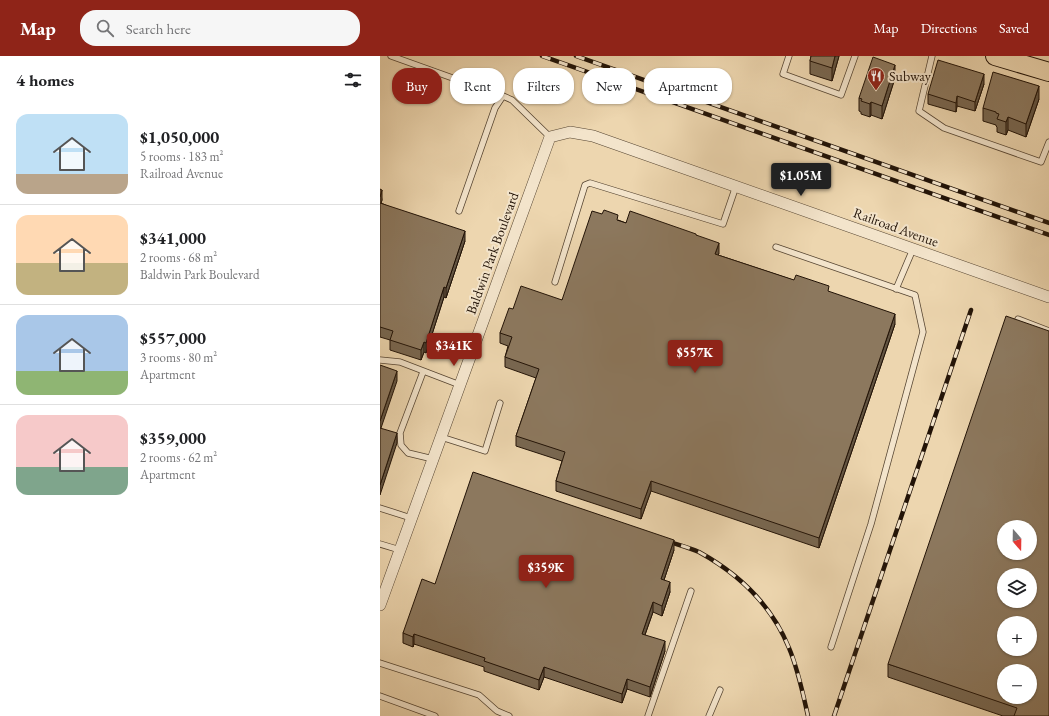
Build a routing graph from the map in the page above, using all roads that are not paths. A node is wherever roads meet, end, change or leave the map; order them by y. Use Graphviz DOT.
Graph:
graph roads {
  1 [pos="391,56"];
  2 [pos="789,56"];
  3 [pos="855,56"];
  4 [pos="932,56"];
  5 [pos="995,56"];
  6 [pos="1019,59"];
  7 [pos="1049,72"];
  8 [pos="450,77"];
  9 [pos="505,97"];
  10 [pos="498,104"];
  11 [pos="550,137"];
  12 [pos="1049,142"];
  13 [pos="736,186"];
  14 [pos="459,211"];
  15 [pos="776,247"];
  16 [pos="912,249"];
  17 [pos="555,282"];
  18 [pos="896,288"];
  19 [pos="1049,297"];
  20 [pos="1018,319"];
  21 [pos="1049,331"];
  22 [pos="380,360"];
  23 [pos="423,372"];
  24 [pos="460,385"];
  25 [pos="500,403"];
  26 [pos="441,437"];
  27 [pos="433,459"];
  28 [pos="380,508"];
  29 [pos="411,518"];
  30 [pos="380,544"];
  31 [pos="400,550"];
  32 [pos="690,592"];
  33 [pos="380,605"];
  34 [pos="831,647"];
  35 [pos="380,663"];
  36 [pos="720,690"];
  37 [pos="380,696"];
  38 [pos="435,716"];
  39 [pos="509,716"];
  40 [pos="648,716"];
  41 [pos="709,716"];
  1 -- 8 [label="lane"];
  2 -- 3 [label="lane"];
  4 -- 12 [label="lane"];
  5 -- 6 [label="main road"];
  6 -- 7 [label="main road"];
  9 -- 11 [label="lane"];
  10 -- 14 [label="lane"];
  11 -- 13 [label="street, Railroad Avenue"];
  11 -- 24 [label="street, Baldwin Park Boulevard"];
  13 -- 16 [label="street, Railroad Avenue"];
  13 -- 17 [label="lane"];
  15 -- 18 [label="lane"];
  16 -- 18 [label="lane"];
  16 -- 19 [label="street, Railroad Avenue"];
  18 -- 34 [label="lane"];
  20 -- 21 [label="lane"];
  22 -- 23 [label="lane"];
  23 -- 24 [label="lane"];
  23 -- 27 [label="lane"];
  24 -- 26 [label="street, Baldwin Park Boulevard"];
  25 -- 26 [label="lane"];
  26 -- 27 [label="street, Baldwin Park Boulevard"];
  27 -- 29 [label="street, Baldwin Park Boulevard"];
  28 -- 29 [label="lane"];
  29 -- 31 [label="street, Baldwin Park Boulevard"];
  30 -- 31 [label="lane"];
  31 -- 33 [label="street, Baldwin Park Boulevard"];
  32 -- 40 [label="lane"];
  35 -- 39 [label="lane"];
  36 -- 41 [label="lane"];
  37 -- 38 [label="lane"];
}
